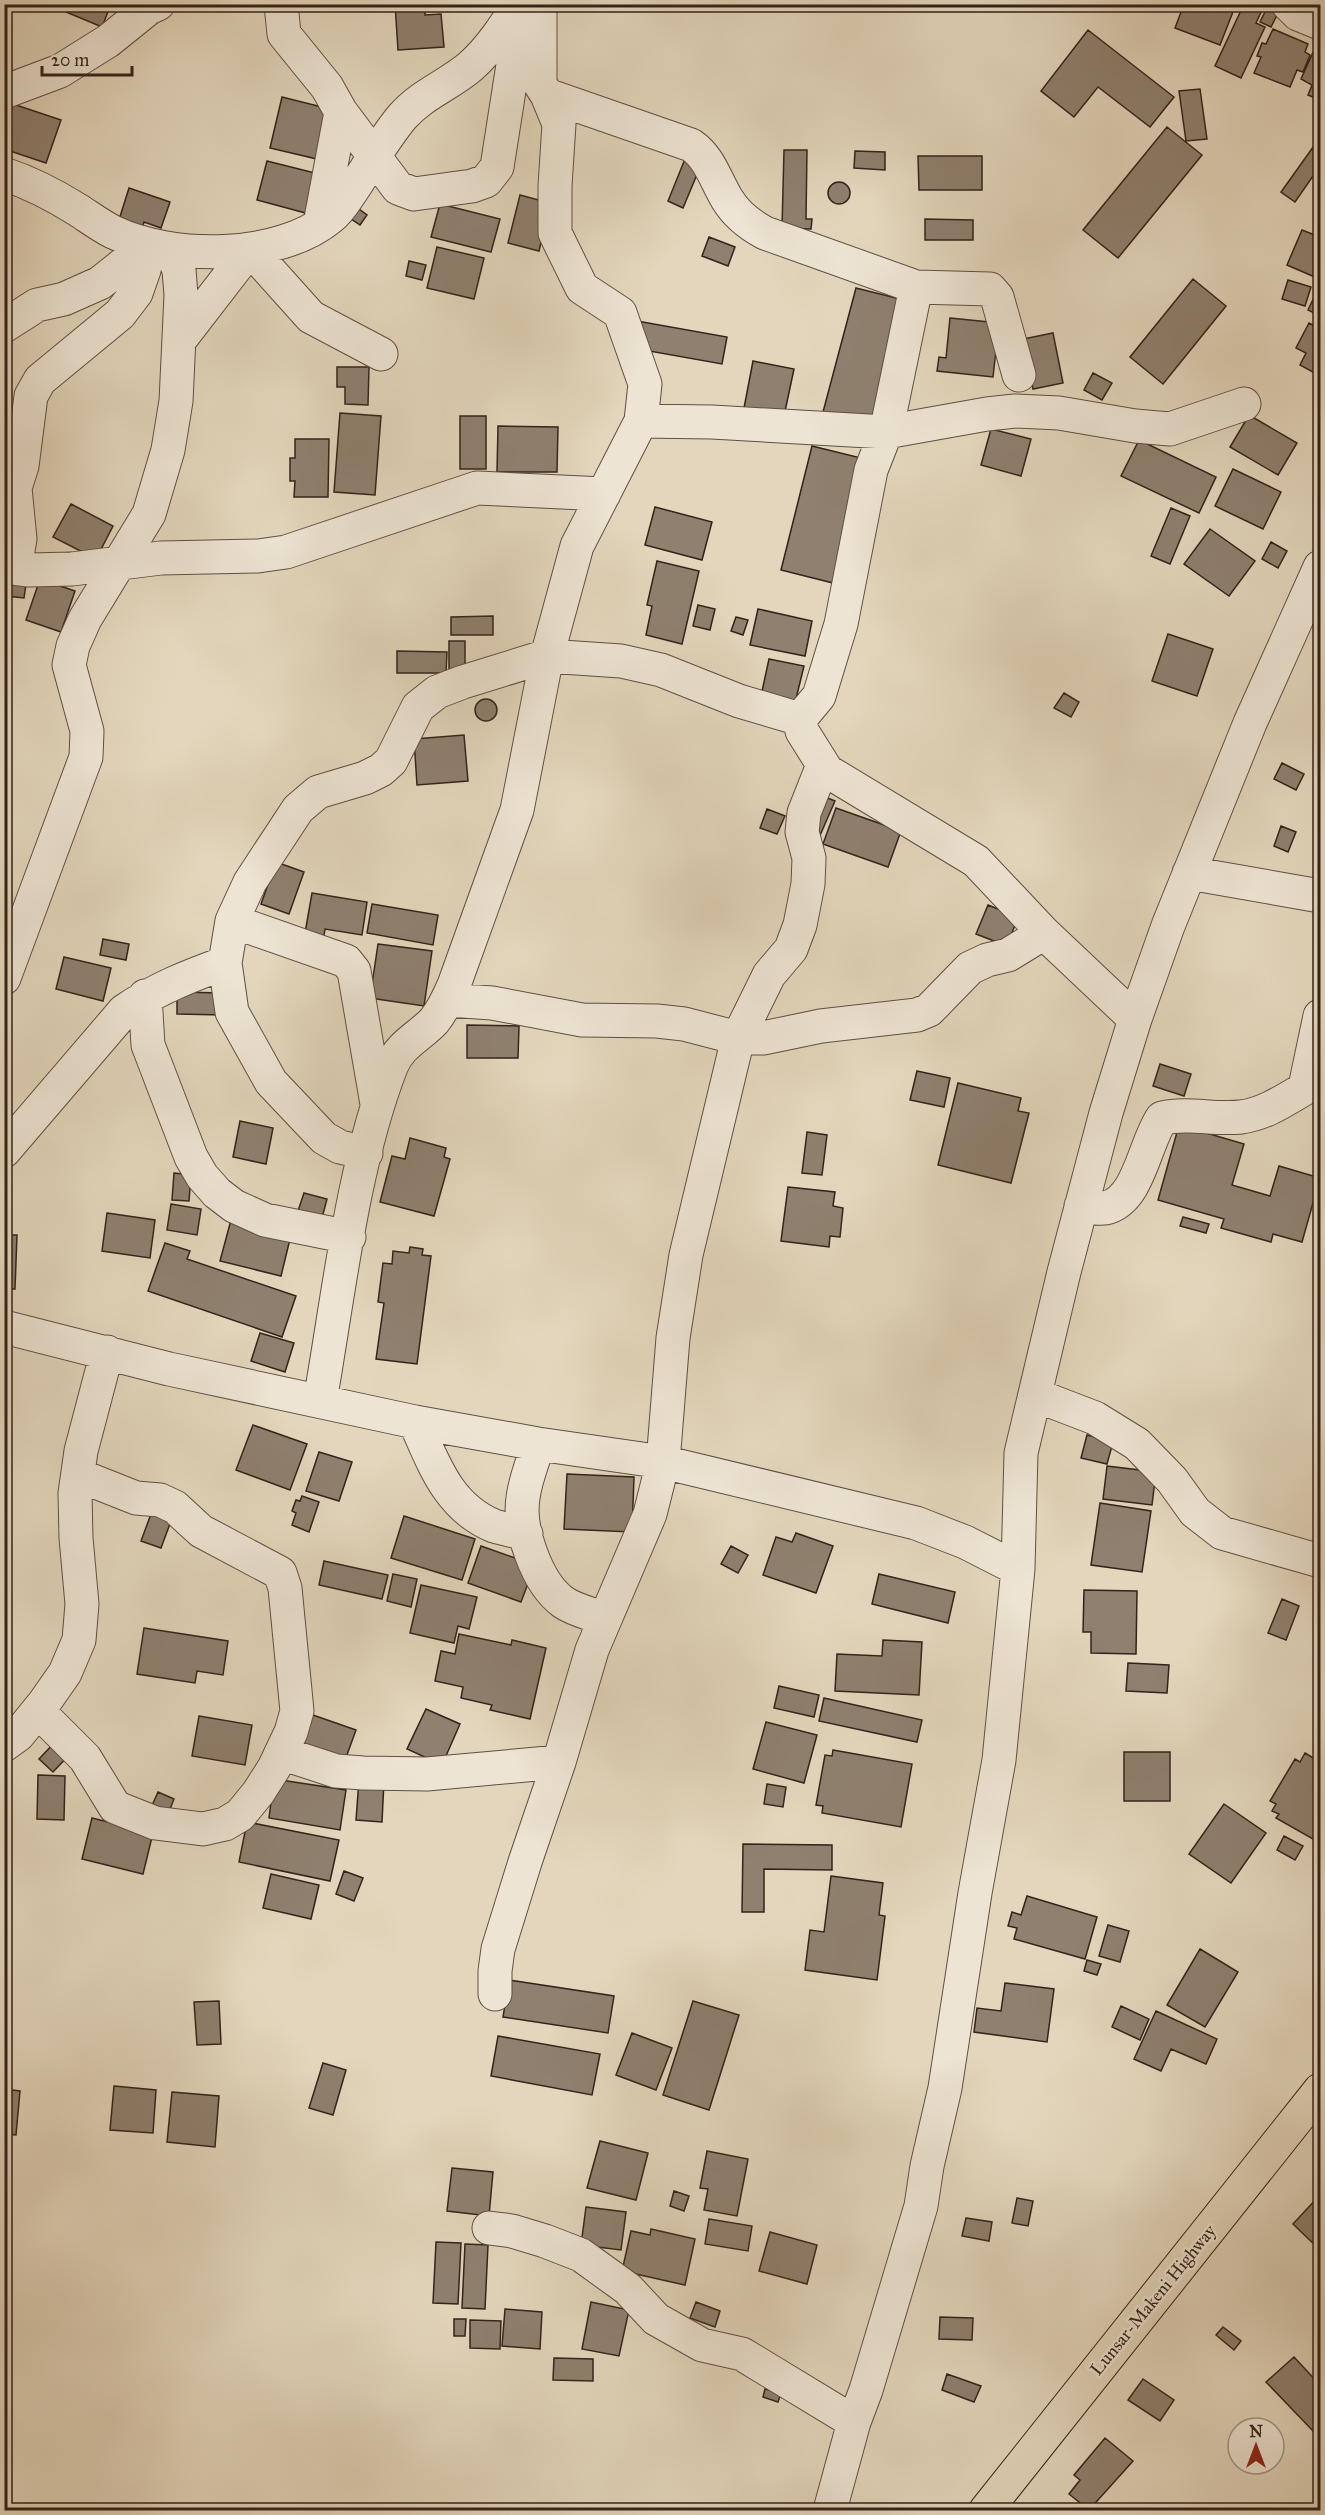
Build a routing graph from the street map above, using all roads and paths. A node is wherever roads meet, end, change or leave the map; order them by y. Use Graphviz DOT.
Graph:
graph roads {
  1 [pos="158,4"];
  2 [pos="255,4"];
  3 [pos="519,4"];
  4 [pos="540,4"];
  5 [pos="1288,4"];
  6 [pos="283,19"];
  7 [pos="1320,23"];
  8 [pos="4,92"];
  9 [pos="548,95"];
  10 [pos="341,112"];
  11 [pos="374,159"];
  12 [pos="4,174"];
  13 [pos="320,224"];
  14 [pos="154,246"];
  15 [pos="250,249"];
  16 [pos="916,287"];
  17 [pos="4,327"];
  18 [pos="179,341"];
  19 [pos="381,354"];
  20 [pos="1019,375"];
  21 [pos="1244,404"];
  22 [pos="641,421"];
  23 [pos="886,432"];
  24 [pos="604,494"];
  25 [pos="118,564"];
  26 [pos="10,568"];
  27 [pos="1318,576"];
  28 [pos="548,656"];
  29 [pos="800,719"];
  30 [pos="824,765"];
  31 [pos="1189,873"];
  32 [pos="1320,896"];
  33 [pos="232,921"];
  34 [pos="12,930"];
  35 [pos="1044,933"];
  36 [pos="225,963"];
  37 [pos="4,978"];
  38 [pos="146,996"];
  39 [pos="448,1000"];
  40 [pos="1320,1016"];
  41 [pos="1135,1019"];
  42 [pos="738,1038"];
  43 [pos="1313,1084"];
  44 [pos="377,1107"];
  45 [pos="4,1151"];
  46 [pos="366,1152"];
  47 [pos="1082,1206"];
  48 [pos="349,1237"];
  49 [pos="4,1327"];
  50 [pos="107,1352"];
  51 [pos="1035,1395"];
  52 [pos="320,1401"];
  53 [pos="415,1422"];
  54 [pos="537,1444"];
  55 [pos="663,1462"];
  56 [pos="78,1475"];
  57 [pos="526,1533"];
  58 [pos="1320,1561"];
  59 [pos="1018,1569"];
  60 [pos="605,1619"];
  61 [pos="38,1711"];
  62 [pos="4,1745"];
  63 [pos="281,1753"];
  64 [pos="560,1762"];
  65 [pos="495,1994"];
  66 [pos="1320,2090"];
  67 [pos="489,2228"];
  68 [pos="854,2422"];
  69 [pos="830,2511"];
  70 [pos="986,2511"];
  1 -- 8 [label="street"];
  2 -- 6 [label="street"];
  3 -- 11 [label="street"];
  3 -- 11 [label="street"];
  4 -- 9 [label="street"];
  5 -- 7 [label="street"];
  6 -- 10 [label="street"];
  9 -- 16 [label="street"];
  9 -- 22 [label="street"];
  10 -- 11 [label="street"];
  10 -- 13 [label="street"];
  11 -- 13 [label="street"];
  12 -- 14 [label="street"];
  13 -- 15 [label="street"];
  14 -- 15 [label="street"];
  14 -- 17 [label="street"];
  14 -- 18 [label="street"];
  14 -- 26 [label="street"];
  15 -- 18 [label="street"];
  15 -- 19 [label="street"];
  16 -- 20 [label="street"];
  16 -- 23 [label="street"];
  18 -- 25 [label="street"];
  21 -- 23 [label="street"];
  22 -- 23 [label="street"];
  22 -- 24 [label="street"];
  23 -- 29 [label="street"];
  24 -- 25 [label="street"];
  24 -- 28 [label="street"];
  25 -- 26 [label="street"];
  25 -- 34 [label="street"];
  27 -- 31 [label="street"];
  28 -- 29 [label="street"];
  28 -- 33 [label="street"];
  28 -- 39 [label="street"];
  29 -- 30 [label="street"];
  30 -- 35 [label="street"];
  30 -- 42 [label="street"];
  31 -- 32 [label="street"];
  31 -- 41 [label="street"];
  33 -- 36 [label="street"];
  33 -- 44 [label="street"];
  34 -- 37 [label="street"];
  35 -- 41 [label="street"];
  35 -- 42 [label="street"];
  36 -- 38 [label="street"];
  36 -- 46 [label="street"];
  38 -- 45 [label="street"];
  38 -- 48 [label="street"];
  39 -- 42 [label="street"];
  39 -- 44 [label="street"];
  40 -- 43 [label="street"];
  41 -- 47 [label="street"];
  42 -- 55 [label="street"];
  43 -- 47 [label="street"];
  44 -- 46 [label="street"];
  46 -- 48 [label="street"];
  47 -- 51 [label="street"];
  48 -- 52 [label="street"];
  49 -- 50 [label="street"];
  50 -- 52 [label="street"];
  50 -- 56 [label="street"];
  51 -- 58 [label="street"];
  51 -- 59 [label="street"];
  52 -- 53 [label="street"];
  53 -- 54 [label="street"];
  53 -- 57 [label="street"];
  54 -- 55 [label="street"];
  54 -- 57 [label="street"];
  55 -- 59 [label="street"];
  55 -- 60 [label="street"];
  56 -- 61 [label="street"];
  56 -- 63 [label="street"];
  57 -- 60 [label="street"];
  59 -- 68 [label="street"];
  60 -- 64 [label="street"];
  61 -- 62 [label="street"];
  61 -- 63 [label="street"];
  63 -- 64 [label="street"];
  64 -- 65 [label="street"];
  66 -- 70 [label="main road, Lunsar-Makeni Highway"];
  67 -- 68 [label="street"];
  68 -- 69 [label="street"];
}
